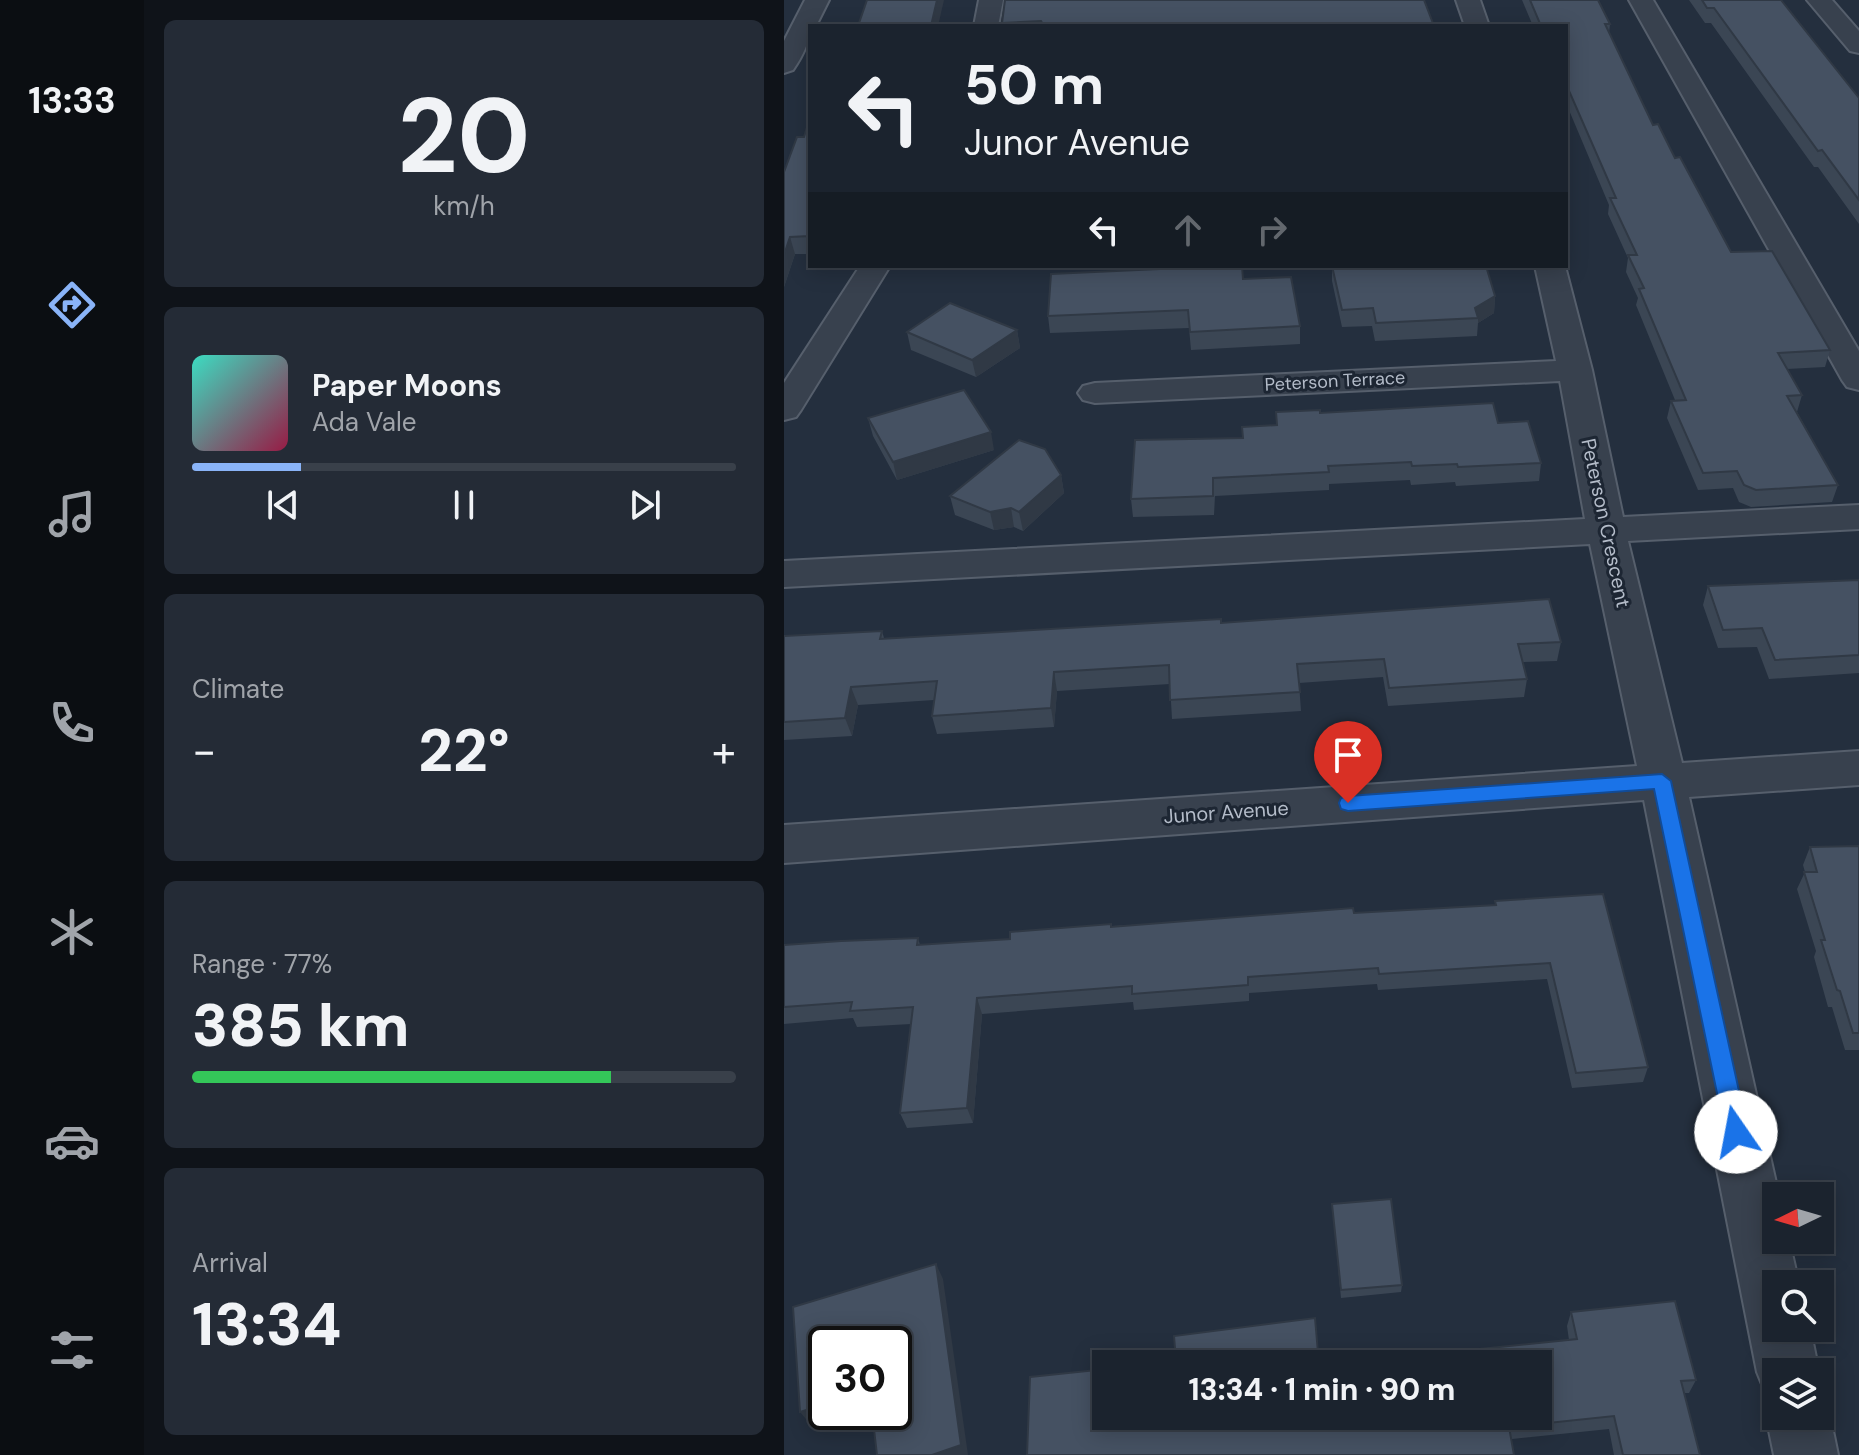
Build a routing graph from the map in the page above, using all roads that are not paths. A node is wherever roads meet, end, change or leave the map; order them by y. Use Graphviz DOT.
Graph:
graph roads {
  1 [pos="817,0"];
  2 [pos="991,0"];
  3 [pos="1468,0"];
  4 [pos="1641,0"];
  5 [pos="1819,0"];
  6 [pos="986,24"];
  7 [pos="1476,24"];
  8 [pos="1859,46"];
  9 [pos="784,65"];
  10 [pos="874,268"];
  11 [pos="1550,268"];
  12 [pos="1575,370"];
  13 [pos="1859,380"];
  14 [pos="1095,393"];
  15 [pos="784,410"];
  16 [pos="1859,517"];
  17 [pos="1606,530"];
  18 [pos="784,574"];
  19 [pos="1859,768"];
  20 [pos="1662,781"];
  21 [pos="784,844"];
  22 [pos="1766,1270"];
  23 [pos="1801,1430"];
  24 [pos="1806,1455"];
  1 -- 9 [label="street"];
  2 -- 6 [label="street"];
  3 -- 7 [label="street"];
  4 -- 13 [label="street"];
  5 -- 8 [label="street"];
  10 -- 15 [label="street"];
  11 -- 12 [label="street, Peterson Crescent"];
  12 -- 14 [label="street, Peterson Terrace"];
  12 -- 17 [label="street, Peterson Crescent"];
  16 -- 17 [label="street"];
  17 -- 18 [label="street"];
  17 -- 20 [label="street, Peterson Crescent"];
  19 -- 20 [label="street, Junor Avenue"];
  20 -- 21 [label="street, Junor Avenue"];
  20 -- 22 [label="street, Peterson Crescent"];
  23 -- 24 [label="street"];
}
